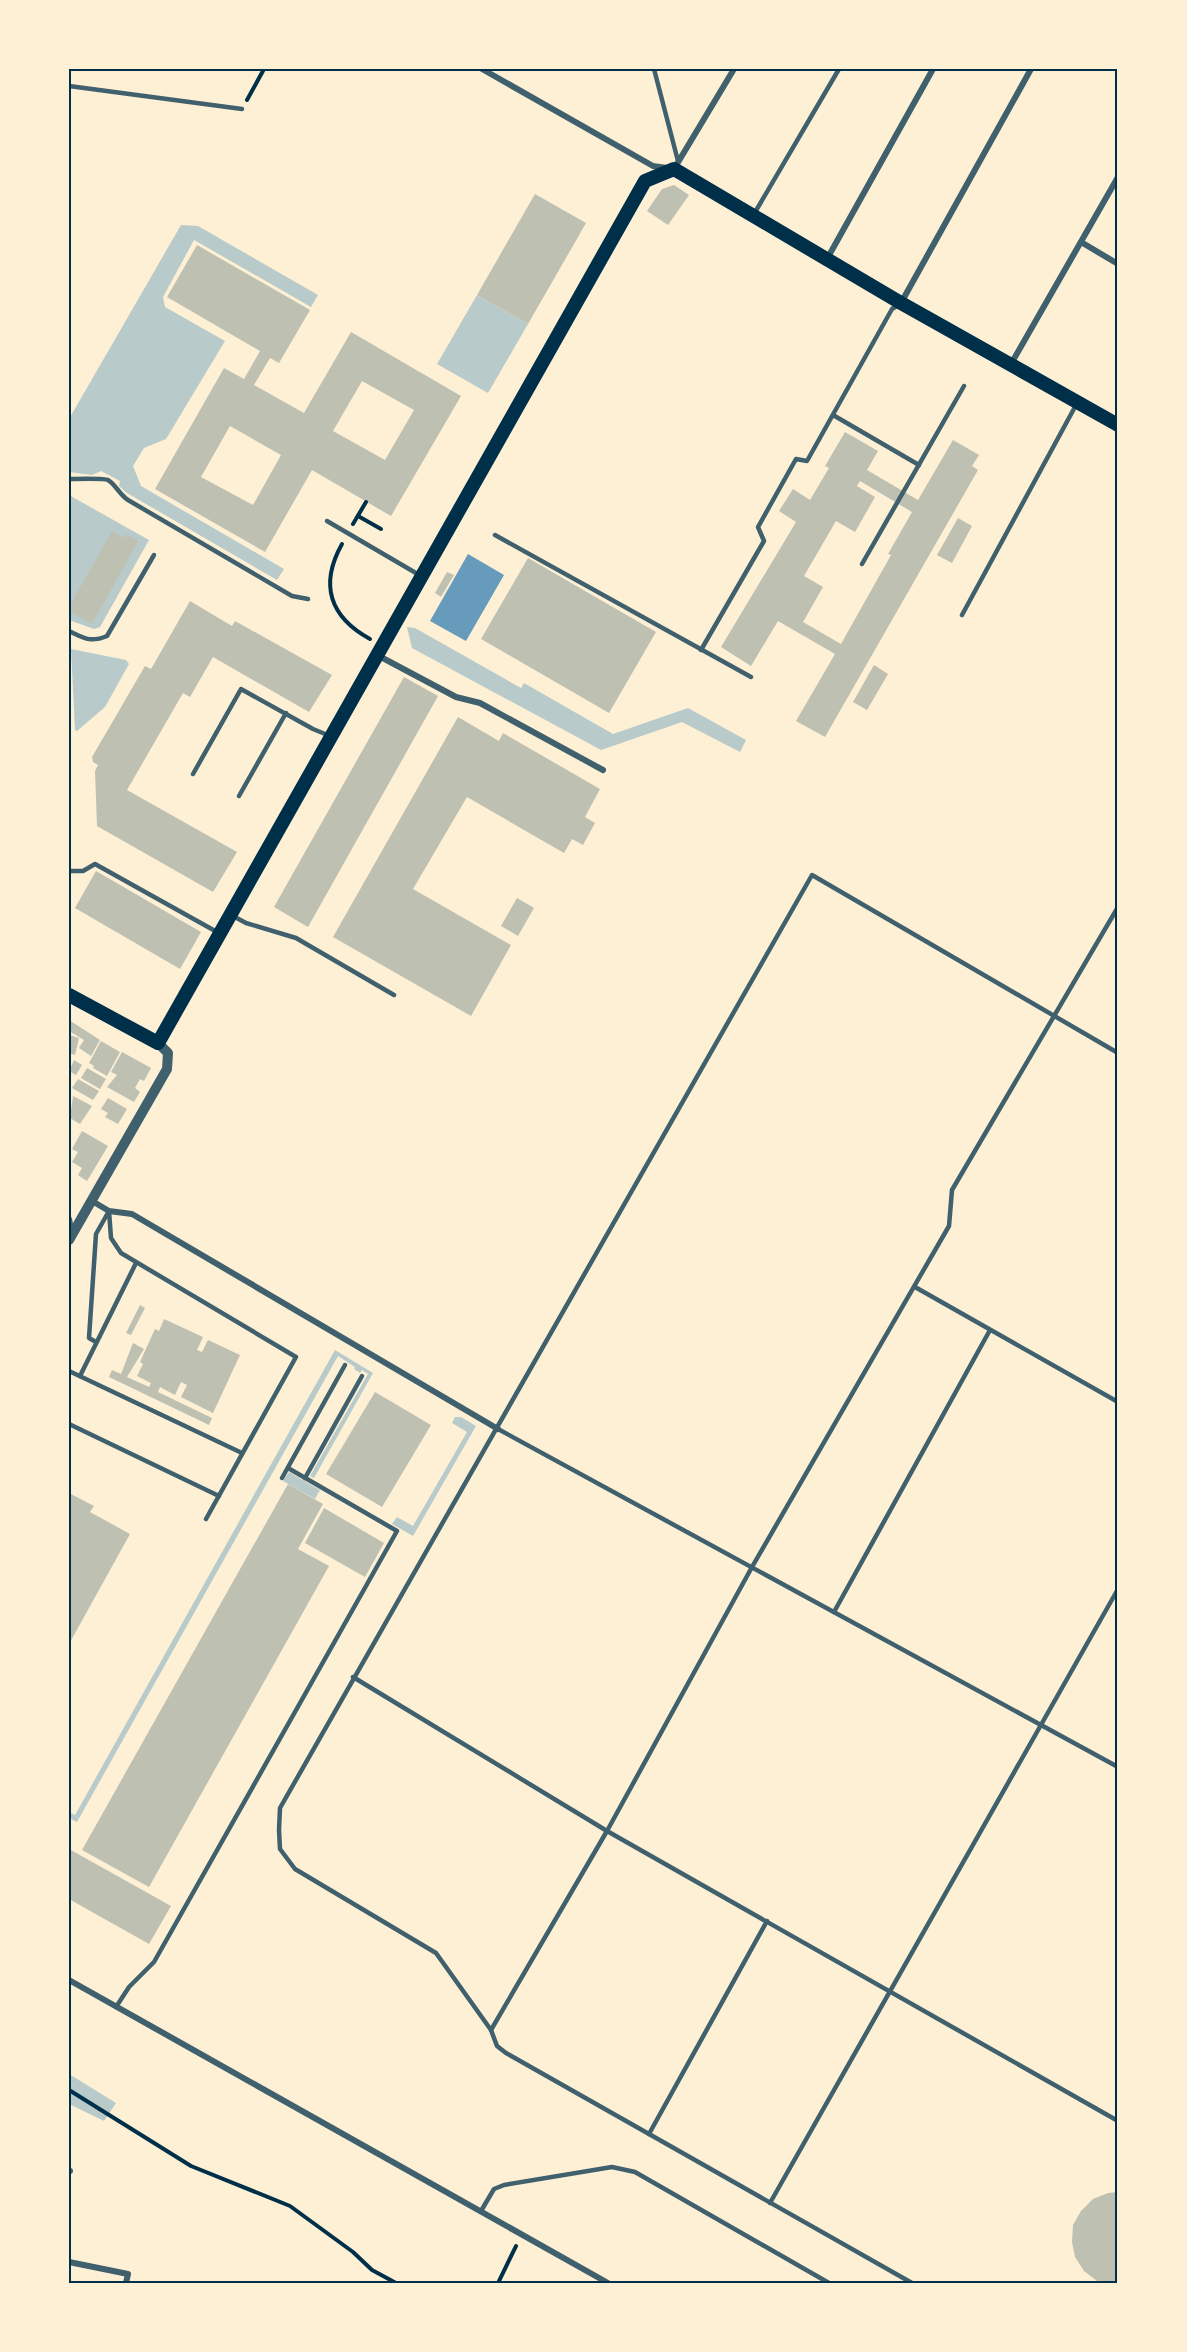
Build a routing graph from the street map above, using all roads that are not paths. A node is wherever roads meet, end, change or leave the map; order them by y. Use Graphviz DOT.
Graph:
graph roads {
  1 [pos="482,69"];
  2 [pos="654,69"];
  3 [pos="735,69"];
  4 [pos="839,69"];
  5 [pos="933,69"];
  6 [pos="1031,69"];
  7 [pos="69,86"];
  8 [pos="242,109"];
  9 [pos="677,166"];
  10 [pos="1118,177"];
  11 [pos="753,217"];
  12 [pos="1081,242"];
  13 [pos="827,259"];
  14 [pos="1118,264"];
  15 [pos="901,303"];
  16 [pos="1011,364"];
  17 [pos="964,386"];
  18 [pos="1078,403"];
  19 [pos="833,415"];
  20 [pos="1118,425"];
  21 [pos="919,465"];
  22 [pos="69,479"];
  23 [pos="327,521"];
  24 [pos="495,535"];
  25 [pos="154,555"];
  26 [pos="862,564"];
  27 [pos="421,576"];
  28 [pos="308,599"];
  29 [pos="962,615"];
  30 [pos="69,631"];
  31 [pos="377,649"];
  32 [pos="701,650"];
  33 [pos="751,677"];
  34 [pos="286,713"];
  35 [pos="330,736"];
  36 [pos="603,770"];
  37 [pos="193,774"];
  38 [pos="240,796"];
  39 [pos="69,871"];
  40 [pos="1118,907"];
  41 [pos="230,914"];
  42 [pos="219,933"];
  43 [pos="69,995"];
  44 [pos="394,995"];
  45 [pos="1054,1016"];
  46 [pos="158,1043"];
  47 [pos="1118,1053"];
  48 [pos="92,1201"];
  49 [pos="109,1211"];
  50 [pos="69,1219"];
  51 [pos="70,1238"];
  52 [pos="136,1263"];
  53 [pos="915,1287"];
  54 [pos="990,1330"];
  55 [pos="96,1342"];
  56 [pos="345,1365"];
  57 [pos="69,1371"];
  58 [pos="80,1376"];
  59 [pos="362,1376"];
  60 [pos="1118,1401"];
  61 [pos="69,1424"];
  62 [pos="498,1428"];
  63 [pos="243,1453"];
  64 [pos="288,1467"];
  65 [pos="282,1478"];
  66 [pos="305,1478"];
  67 [pos="219,1496"];
  68 [pos="206,1519"];
  69 [pos="752,1567"];
  70 [pos="1118,1589"];
  71 [pos="834,1612"];
  72 [pos="353,1677"];
  73 [pos="1042,1726"];
  74 [pos="1118,1767"];
  75 [pos="607,1831"];
  76 [pos="767,1921"];
  77 [pos="69,1980"];
  78 [pos="889,1990"];
  79 [pos="116,2007"];
  80 [pos="491,2030"];
  81 [pos="1118,2121"];
  82 [pos="649,2134"];
  83 [pos="770,2203"];
  84 [pos="481,2211"];
  85 [pos="69,2262"];
  86 [pos="126,2283"];
  87 [pos="608,2283"];
  88 [pos="829,2283"];
  89 [pos="912,2283"];
  1 -- 9 [label="street"];
  2 -- 9 [label="lane"];
  3 -- 9 [label="street"];
  4 -- 11 [label="lane"];
  5 -- 13 [label="street"];
  6 -- 15 [label="street"];
  7 -- 8 [label="lane"];
  9 -- 11 [label="main road"];
  9 -- 27 [label="main road"];
  10 -- 12 [label="street"];
  11 -- 13 [label="main road"];
  12 -- 14 [label="street"];
  12 -- 16 [label="street"];
  13 -- 15 [label="main road"];
  15 -- 16 [label="main road"];
  15 -- 19 [label="lane"];
  16 -- 18 [label="main road"];
  17 -- 21 [label="lane"];
  18 -- 20 [label="main road"];
  18 -- 29 [label="lane"];
  19 -- 21 [label="lane"];
  19 -- 32 [label="lane"];
  21 -- 26 [label="lane"];
  22 -- 28 [label="lane"];
  23 -- 27 [label="lane"];
  24 -- 32 [label="lane"];
  25 -- 30 [label="lane"];
  27 -- 31 [label="main road"];
  31 -- 35 [label="main road"];
  31 -- 36 [label="street"];
  32 -- 33 [label="lane"];
  34 -- 35 [label="lane"];
  34 -- 37 [label="lane"];
  34 -- 38 [label="lane"];
  35 -- 41 [label="main road"];
  39 -- 42 [label="lane"];
  40 -- 45 [label="lane"];
  41 -- 42 [label="main road"];
  41 -- 44 [label="lane"];
  42 -- 46 [label="main road"];
  43 -- 46 [label="main road"];
  45 -- 47 [label="lane"];
  45 -- 53 [label="lane"];
  45 -- 62 [label="lane"];
  46 -- 48 [label="street"];
  48 -- 49 [label="street"];
  48 -- 51 [label="street"];
  49 -- 52 [label="lane"];
  49 -- 55 [label="lane"];
  49 -- 62 [label="street"];
  50 -- 51 [label="street"];
  52 -- 55 [label="lane"];
  52 -- 63 [label="lane"];
  53 -- 54 [label="lane"];
  53 -- 69 [label="lane"];
  54 -- 60 [label="lane"];
  54 -- 71 [label="lane"];
  55 -- 58 [label="lane"];
  56 -- 64 [label="lane"];
  57 -- 58 [label="lane"];
  58 -- 63 [label="lane"];
  59 -- 66 [label="lane"];
  61 -- 67 [label="lane"];
  62 -- 69 [label="lane"];
  62 -- 72 [label="lane"];
  63 -- 67 [label="lane"];
  64 -- 65 [label="lane"];
  64 -- 66 [label="lane"];
  66 -- 79 [label="lane"];
  67 -- 68 [label="lane"];
  69 -- 71 [label="lane"];
  69 -- 75 [label="lane"];
  70 -- 73 [label="lane"];
  71 -- 73 [label="lane"];
  72 -- 75 [label="lane"];
  72 -- 80 [label="lane"];
  73 -- 74 [label="lane"];
  73 -- 78 [label="lane"];
  75 -- 76 [label="lane"];
  75 -- 80 [label="lane"];
  76 -- 78 [label="lane"];
  76 -- 82 [label="lane"];
  77 -- 79 [label="street"];
  78 -- 81 [label="lane"];
  78 -- 83 [label="lane"];
  79 -- 84 [label="street"];
  80 -- 82 [label="lane"];
  82 -- 83 [label="lane"];
  83 -- 89 [label="lane"];
  84 -- 87 [label="street"];
  84 -- 88 [label="lane"];
  85 -- 86 [label="street"];
}
